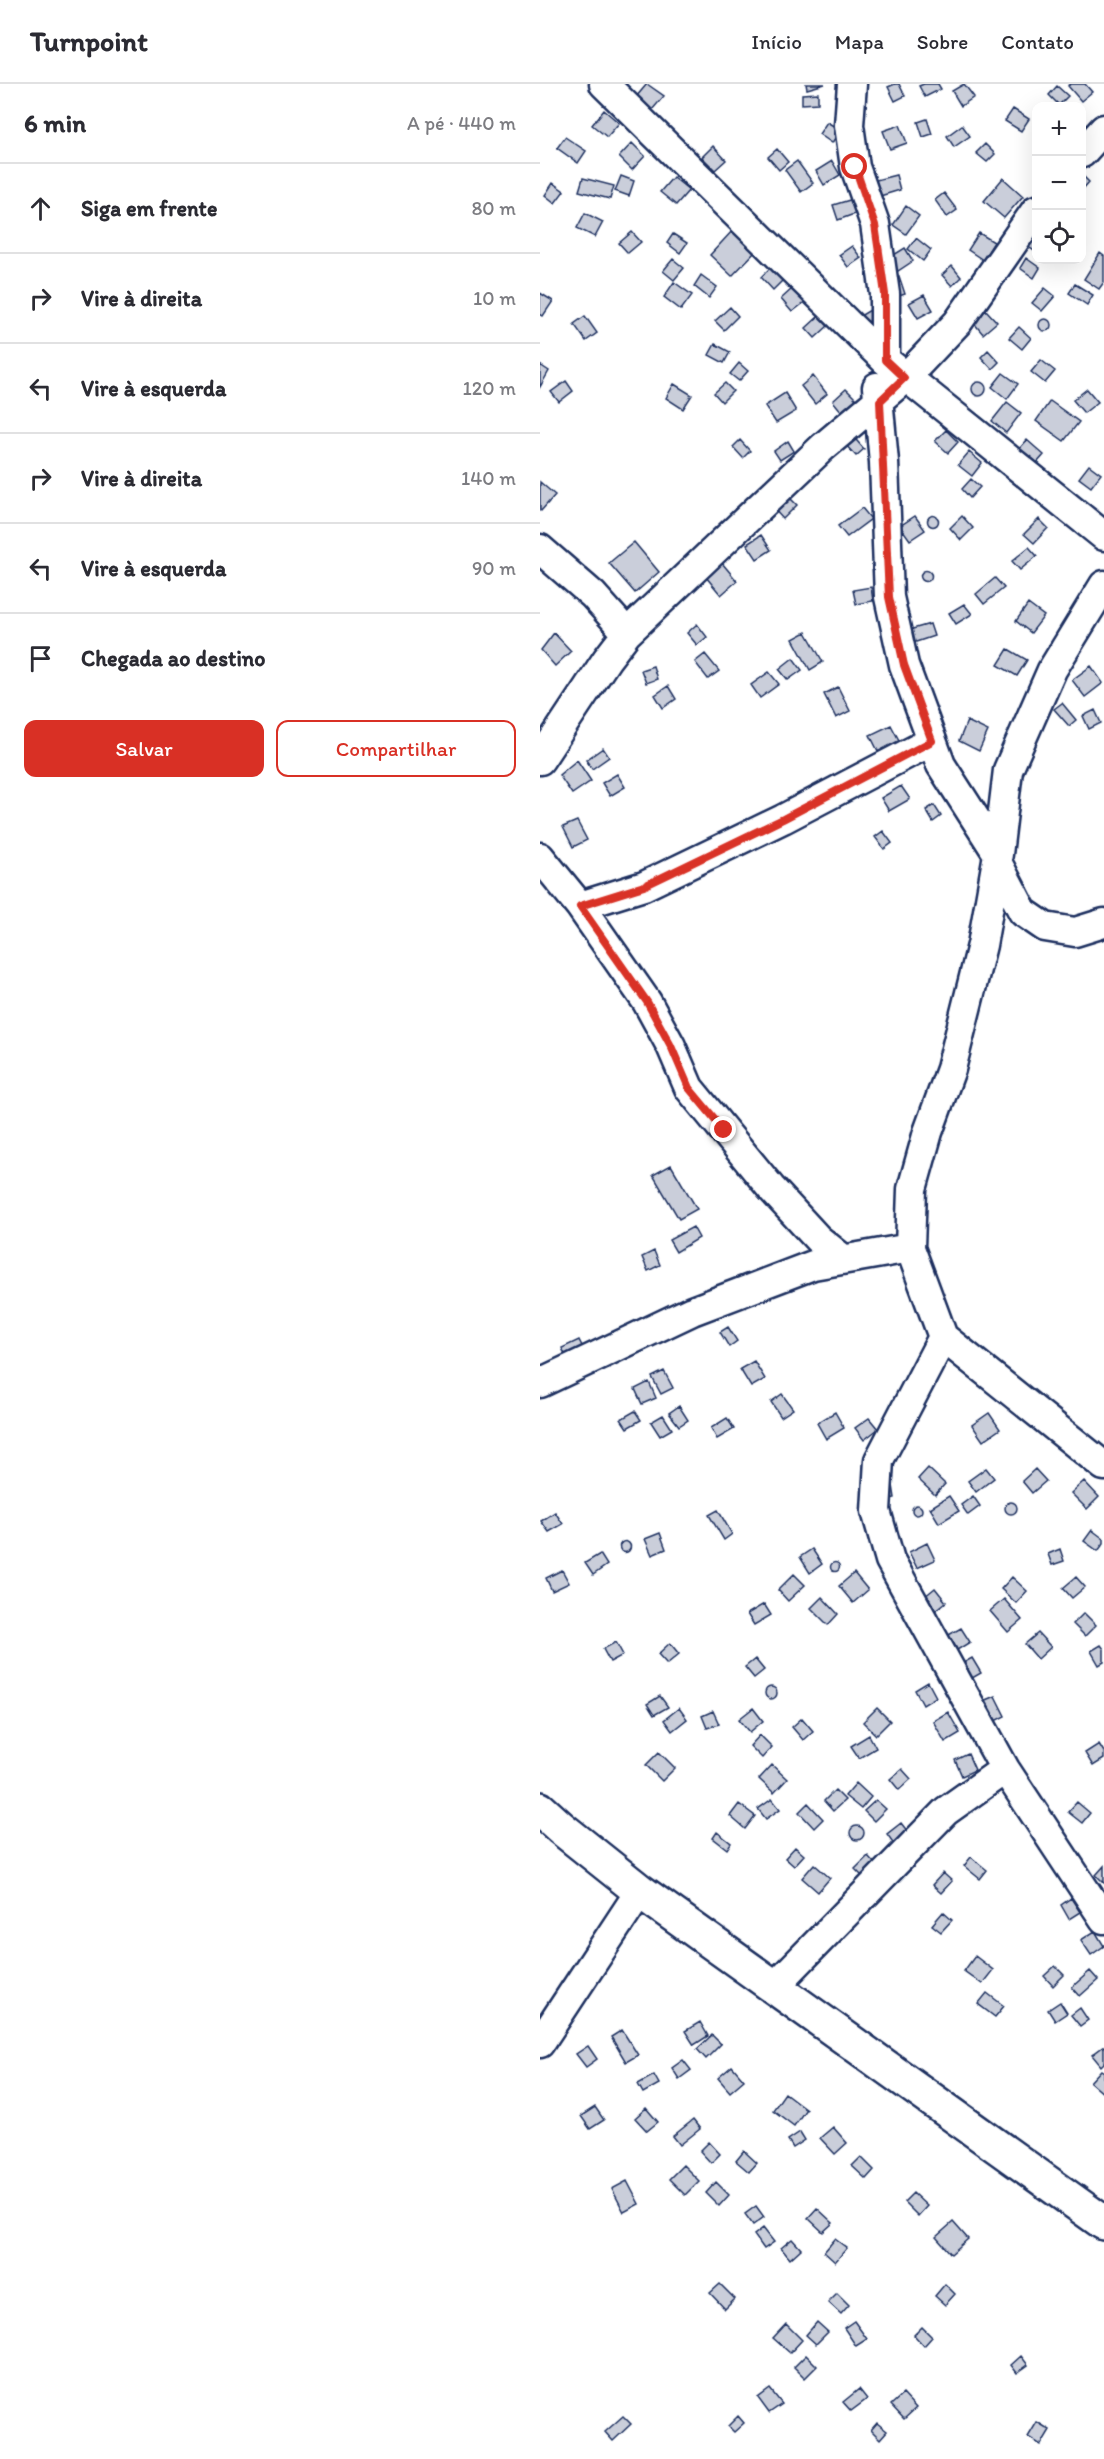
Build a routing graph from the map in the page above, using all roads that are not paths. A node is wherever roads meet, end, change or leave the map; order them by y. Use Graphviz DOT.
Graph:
graph roads {
  1 [pos="604,84"];
  2 [pos="852,84"];
  3 [pos="1104,129"];
  4 [pos="1086,149"];
  5 [pos="1032,216"];
  6 [pos="886,361"];
  7 [pos="880,401"];
  8 [pos="1104,536"];
  9 [pos="540,549"];
  10 [pos="1104,585"];
  11 [pos="627,633"];
  12 [pos="932,741"];
  13 [pos="540,760"];
  14 [pos="540,856"];
  15 [pos="998,858"];
  16 [pos="580,906"];
  17 [pos="1104,923"];
  18 [pos="910,1248"];
  19 [pos="843,1259"];
  20 [pos="943,1336"];
  21 [pos="540,1383"];
  22 [pos="1104,1466"];
  23 [pos="1005,1769"];
  24 [pos="540,1809"];
  25 [pos="640,1891"];
  26 [pos="1104,1919"];
  27 [pos="775,1986"];
  28 [pos="540,2043"];
  29 [pos="1104,2223"];
  1 -- 6 [label="street"];
  2 -- 6 [label="street"];
  3 -- 4 [label="street"];
  5 -- 6 [label="street"];
  6 -- 7 [label="street"];
  6 -- 7 [label="street"];
  6 -- 8 [label="street"];
  7 -- 11 [label="street"];
  7 -- 12 [label="street"];
  9 -- 11 [label="street"];
  10 -- 15 [label="street"];
  11 -- 13 [label="street"];
  12 -- 15 [label="street"];
  12 -- 16 [label="street"];
  14 -- 16 [label="street"];
  15 -- 17 [label="street"];
  15 -- 18 [label="street"];
  16 -- 19 [label="street"];
  18 -- 19 [label="street"];
  18 -- 20 [label="street"];
  19 -- 21 [label="street"];
  20 -- 22 [label="street"];
  20 -- 23 [label="street"];
  23 -- 26 [label="street"];
  23 -- 27 [label="street"];
  24 -- 25 [label="main road"];
  25 -- 27 [label="main road"];
  25 -- 28 [label="street"];
  27 -- 29 [label="main road"];
}
